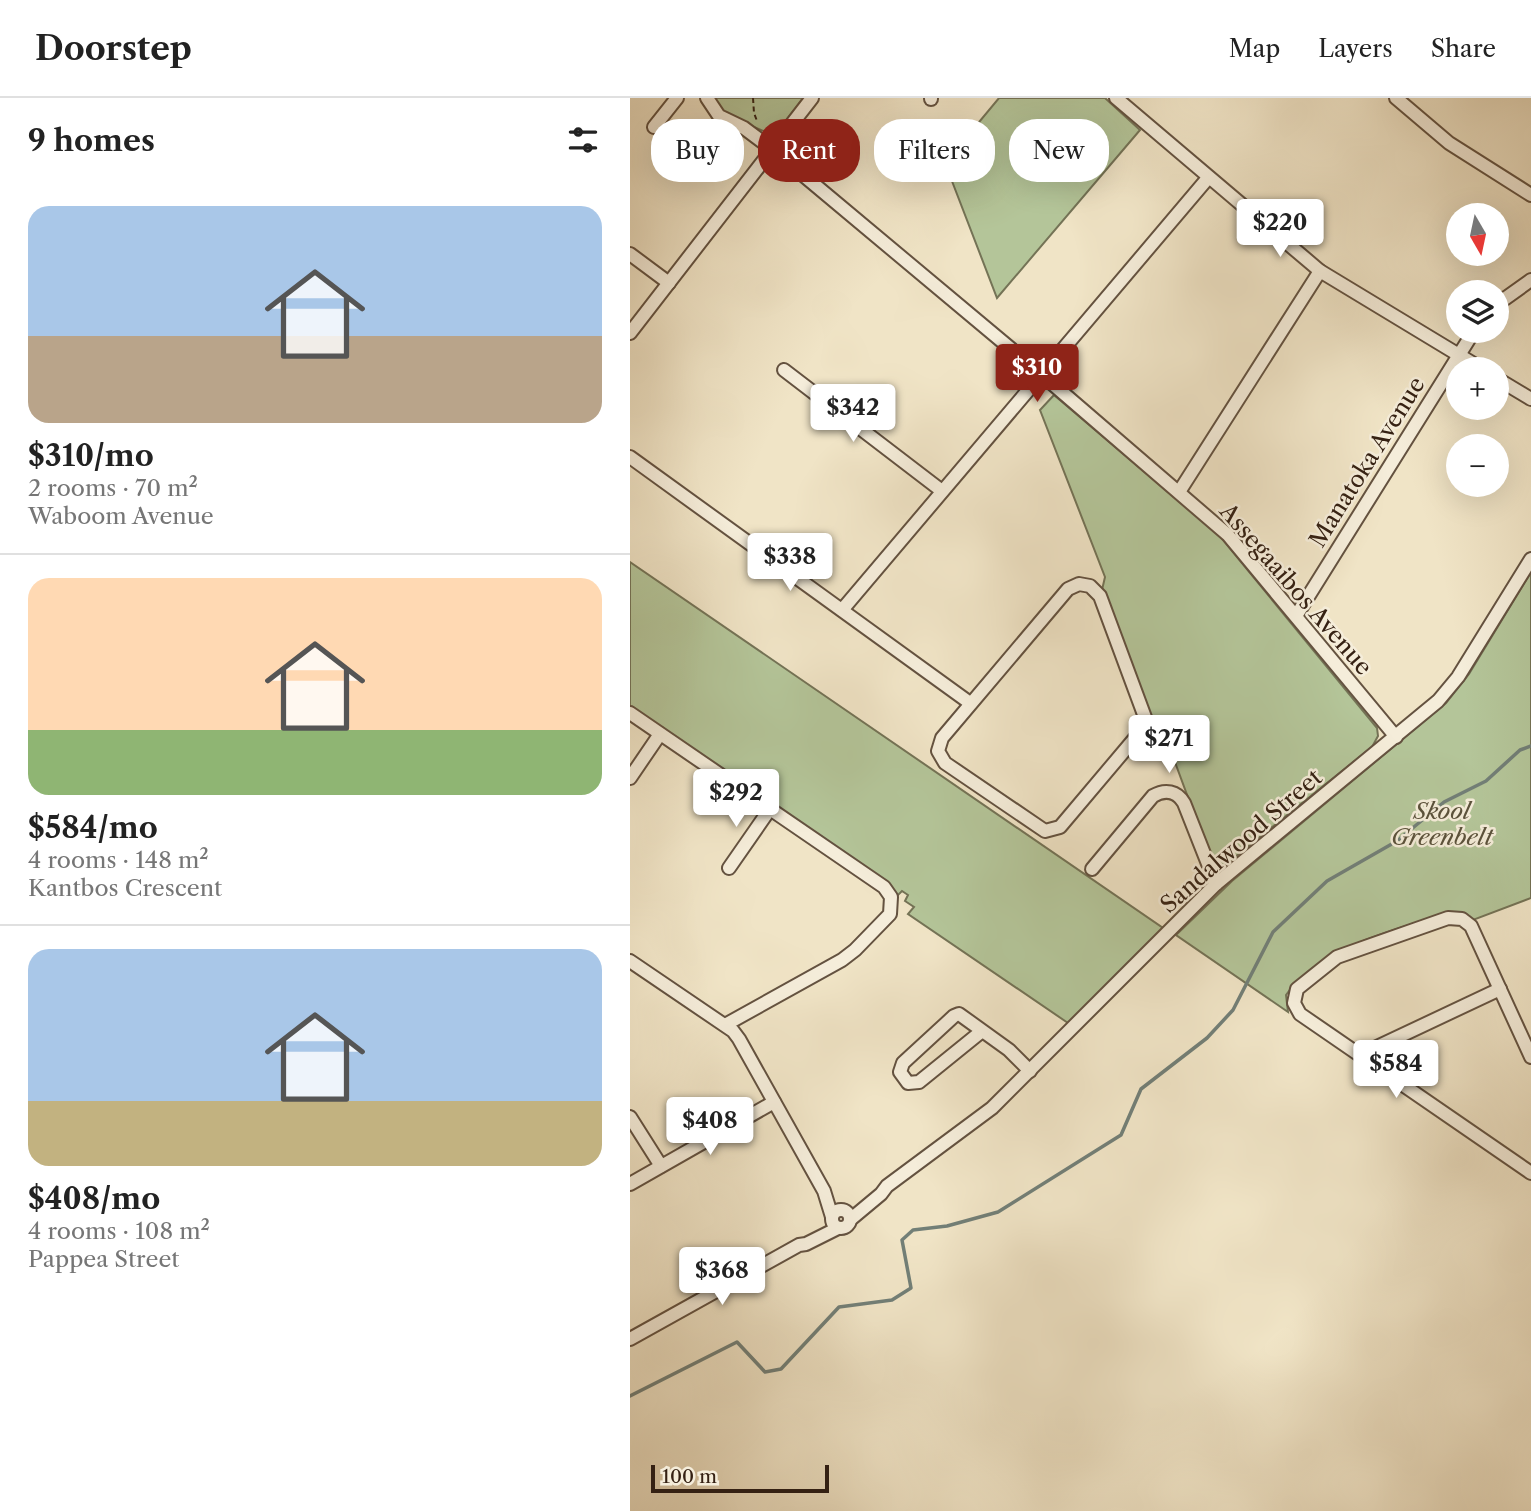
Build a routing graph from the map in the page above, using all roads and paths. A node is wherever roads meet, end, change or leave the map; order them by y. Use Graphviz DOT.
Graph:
graph roads {
  1 [pos="677,98"];
  2 [pos="707,98"];
  3 [pos="753,98"];
  4 [pos="812,98"];
  5 [pos="1116,98"];
  6 [pos="1396,98"];
  7 [pos="660,119"];
  8 [pos="796,119"];
  9 [pos="753,133"];
  10 [pos="758,137"];
  11 [pos="758,167"];
  12 [pos="1208,178"];
  13 [pos="811,182"];
  14 [pos="1531,195"];
  15 [pos="630,254"];
  16 [pos="1320,271"];
  17 [pos="1531,279"];
  18 [pos="669,283"];
  19 [pos="1509,295"];
  20 [pos="630,333"];
  21 [pos="1466,343"];
  22 [pos="1458,355"];
  23 [pos="1461,357"];
  24 [pos="784,370"];
  25 [pos="1041,374"];
  26 [pos="1509,385"];
  27 [pos="1531,398"];
  28 [pos="630,457"];
  29 [pos="942,491"];
  30 [pos="1180,492"];
  31 [pos="1531,559"];
  32 [pos="842,610"];
  33 [pos="1296,616"];
  34 [pos="970,703"];
  35 [pos="630,713"];
  36 [pos="660,734"];
  37 [pos="1396,737"];
  38 [pos="630,778"];
  39 [pos="770,809"];
  40 [pos="729,868"];
  41 [pos="1092,869"];
  42 [pos="1216,884"];
  43 [pos="630,961"];
  44 [pos="1500,989"];
  45 [pos="725,1026"];
  46 [pos="982,1031"];
  47 [pos="1360,1055"];
  48 [pos="1531,1057"];
  49 [pos="1030,1071"];
  50 [pos="774,1102"];
  51 [pos="630,1117"];
  52 [pos="661,1166"];
  53 [pos="1531,1173"];
  54 [pos="630,1184"];
  55 [pos="840,1217"];
  56 [pos="630,1339"];
  1 -- 7 [label="street"];
  2 -- 9 [label="street, Assegaaibos Avenue"];
  3 -- 9 [label="path"];
  4 -- 8 [label="street"];
  5 -- 12 [label="street"];
  6 -- 14 [label="street"];
  9 -- 10 [label="street, Assegaaibos Avenue"];
  11 -- 18 [label="street"];
  12 -- 16 [label="street"];
  12 -- 25 [label="street"];
  13 -- 25 [label="street, Assegaaibos Avenue"];
  15 -- 18 [label="street"];
  16 -- 22 [label="street"];
  16 -- 30 [label="street"];
  17 -- 19 [label="street"];
  18 -- 20 [label="street"];
  21 -- 22 [label="street, Manatoka Avenue"];
  22 -- 23 [label="street"];
  22 -- 33 [label="street, Manatoka Avenue"];
  24 -- 29 [label="street"];
  25 -- 29 [label="street"];
  25 -- 30 [label="street, Assegaaibos Avenue"];
  26 -- 27 [label="street"];
  28 -- 32 [label="street"];
  29 -- 32 [label="street"];
  30 -- 33 [label="street, Assegaaibos Avenue"];
  31 -- 37 [label="street, Sandalwood Street"];
  32 -- 34 [label="street"];
  33 -- 37 [label="street, Assegaaibos Avenue"];
  34 -- 34 [label="street"];
  35 -- 36 [label="street"];
  36 -- 38 [label="street"];
  36 -- 39 [label="street"];
  37 -- 42 [label="street, Sandalwood Street"];
  39 -- 40 [label="street"];
  39 -- 45 [label="street"];
  41 -- 42 [label="street"];
  42 -- 49 [label="street, Sandalwood Street"];
  43 -- 45 [label="street"];
  44 -- 47 [label="street"];
  44 -- 47 [label="street"];
  44 -- 48 [label="street"];
  45 -- 50 [label="street"];
  46 -- 46 [label="street"];
  46 -- 49 [label="street"];
  47 -- 53 [label="street"];
  49 -- 55 [label="street, Sandalwood Street"];
  50 -- 52 [label="street"];
  50 -- 55 [label="street"];
  51 -- 52 [label="street"];
  52 -- 54 [label="street"];
  55 -- 56 [label="street, Sandalwood Street"];
}
